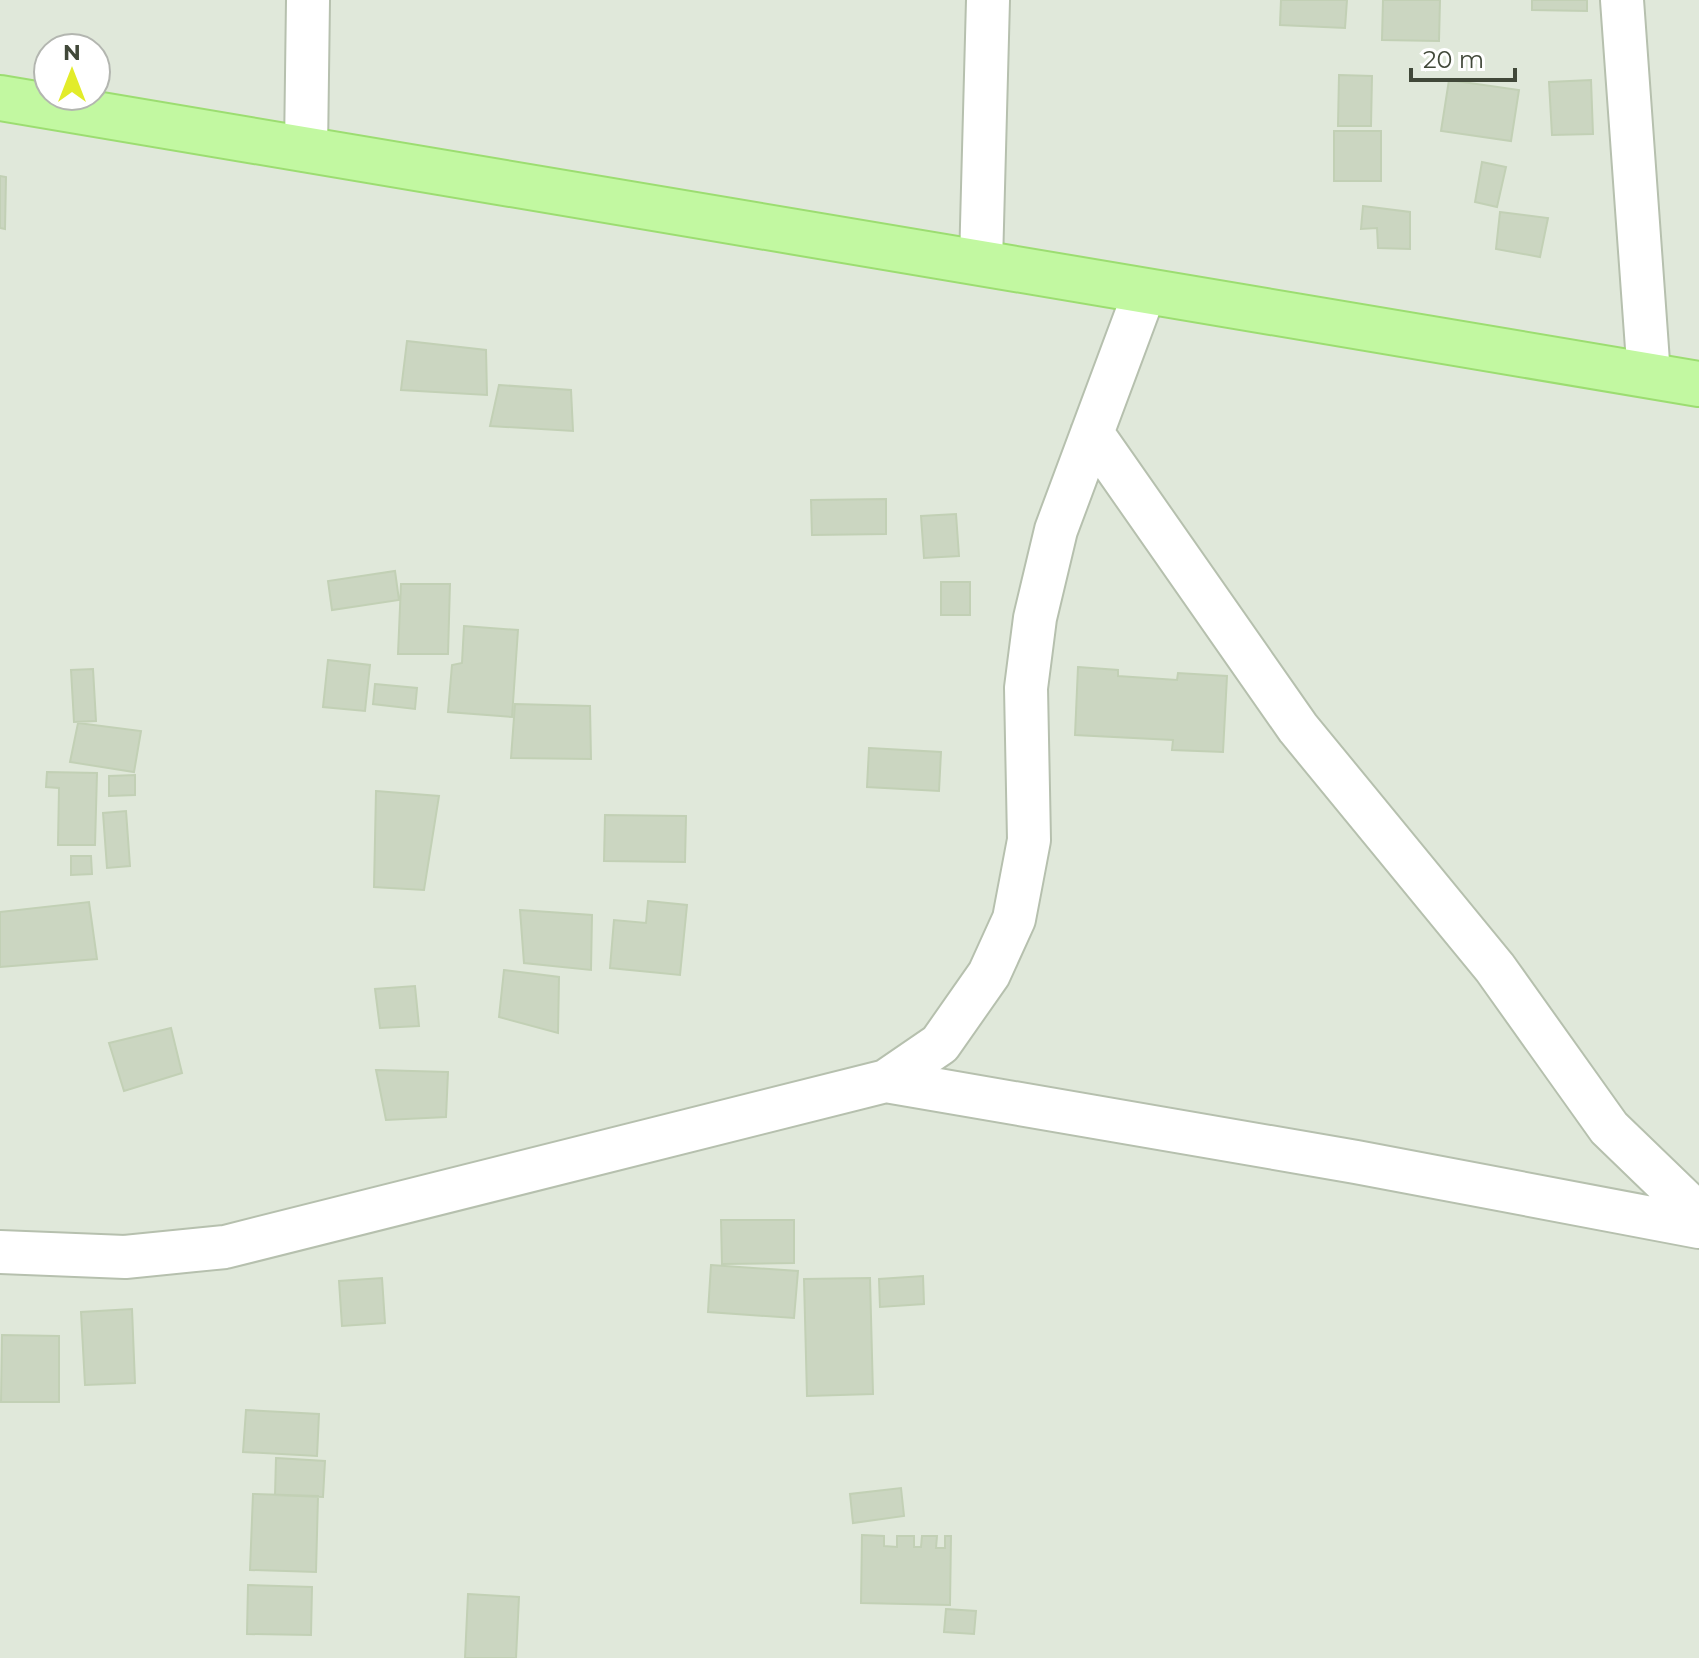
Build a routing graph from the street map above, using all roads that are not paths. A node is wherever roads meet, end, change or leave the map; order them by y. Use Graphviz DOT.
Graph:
graph roads {
  1 [pos="308,0"];
  2 [pos="988,0"];
  3 [pos="1622,0"];
  4 [pos="0,98"];
  5 [pos="306,150"];
  6 [pos="981,263"];
  7 [pos="1145,291"];
  8 [pos="1649,376"];
  9 [pos="1699,384"];
  10 [pos="1092,433"];
  11 [pos="886,1081"];
  12 [pos="1699,1215"];
  13 [pos="1699,1227"];
  14 [pos="0,1252"];
  1 -- 5 [label="street"];
  2 -- 6 [label="street"];
  3 -- 8 [label="street"];
  4 -- 5 [label="main road"];
  5 -- 6 [label="main road"];
  6 -- 7 [label="main road"];
  7 -- 8 [label="main road"];
  7 -- 10 [label="street"];
  8 -- 9 [label="main road"];
  10 -- 11 [label="street"];
  10 -- 12 [label="street"];
  11 -- 13 [label="street"];
  11 -- 14 [label="street"];
}
